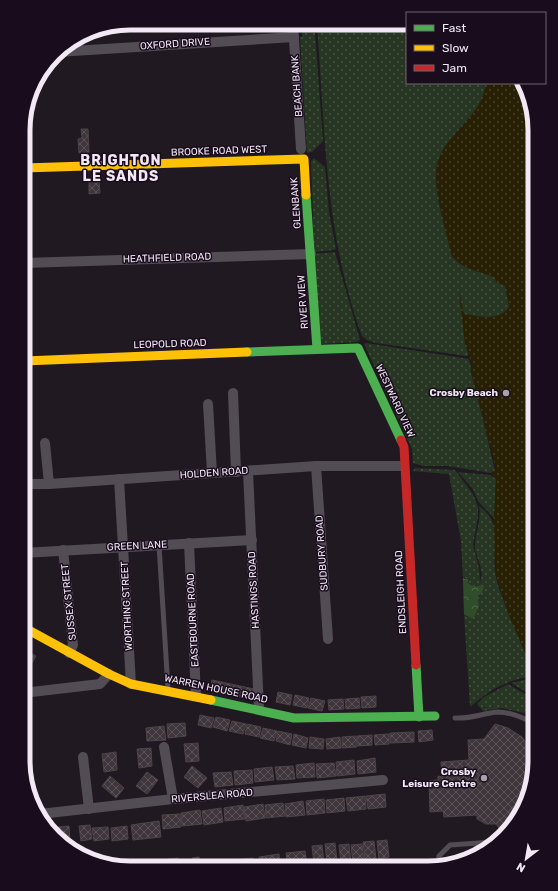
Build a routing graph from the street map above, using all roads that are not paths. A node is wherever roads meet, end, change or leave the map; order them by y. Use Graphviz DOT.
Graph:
graph roads {
  1 [pos="293,30"];
  2 [pos="294,37"];
  3 [pos="69,51"];
  4 [pos="301,149"];
  5 [pos="296,159"];
  6 [pos="30,168"];
  7 [pos="311,254"];
  8 [pos="30,263"];
  9 [pos="358,348"];
  10 [pos="317,349"];
  11 [pos="30,361"];
  12 [pos="233,393"];
  13 [pos="208,404"];
  14 [pos="45,443"];
  15 [pos="316,466"];
  16 [pos="404,466"];
  17 [pos="248,471"];
  18 [pos="236,472"];
  19 [pos="212,473"];
  20 [pos="119,480"];
  21 [pos="30,484"];
  22 [pos="49,484"];
  23 [pos="252,540"];
  24 [pos="189,543"];
  25 [pos="159,545"];
  26 [pos="124,547"];
  27 [pos="64,550"];
  28 [pos="30,552"];
  29 [pos="30,631"];
  30 [pos="328,639"];
  31 [pos="69,653"];
  32 [pos="109,674"];
  33 [pos="131,684"];
  34 [pos="168,690"];
  35 [pos="30,692"];
  36 [pos="196,696"];
  37 [pos="259,709"];
  38 [pos="435,716"];
  39 [pos="419,717"];
  40 [pos="455,718"];
  41 [pos="528,721"];
  42 [pos="164,747"];
  43 [pos="83,756"];
  44 [pos="383,780"];
  45 [pos="173,799"];
  46 [pos="90,809"];
  47 [pos="45,814"];
  48 [pos="486,843"];
  49 [pos="437,861"];
  1 -- 2 [label="street, BEACH BANK"];
  2 -- 3 [label="street, OXFORD DRIVE"];
  2 -- 4 [label="street, BEACH BANK"];
  5 -- 6 [label="street, BROOKE ROAD WEST"];
  5 -- 7 [label="street, GLENBANK"];
  7 -- 8 [label="street, HEATHFIELD ROAD"];
  7 -- 10 [label="street, RIVER VIEW"];
  9 -- 10 [label="street, LEOPOLD ROAD"];
  9 -- 16 [label="street, WESTWARD VIEW"];
  10 -- 11 [label="street, LEOPOLD ROAD"];
  12 -- 18 [label="street"];
  13 -- 19 [label="street"];
  14 -- 22 [label="street"];
  15 -- 16 [label="street, HOLDEN ROAD"];
  15 -- 17 [label="street, HOLDEN ROAD"];
  15 -- 30 [label="street, SUDBURY ROAD"];
  16 -- 39 [label="street, ENDSLEIGH ROAD"];
  17 -- 18 [label="street, HOLDEN ROAD"];
  17 -- 23 [label="street, HASTINGS ROAD"];
  18 -- 19 [label="street, HOLDEN ROAD"];
  19 -- 20 [label="street, HOLDEN ROAD"];
  20 -- 22 [label="street, HOLDEN ROAD"];
  20 -- 26 [label="street, WORTHING STREET"];
  21 -- 22 [label="street, HOLDEN ROAD"];
  23 -- 24 [label="street, GREEN LANE"];
  23 -- 37 [label="street, HASTINGS ROAD"];
  24 -- 25 [label="street, GREEN LANE"];
  24 -- 36 [label="street, EASTBOURNE ROAD"];
  25 -- 26 [label="street, GREEN LANE"];
  25 -- 34 [label="lane"];
  26 -- 27 [label="street, GREEN LANE"];
  26 -- 33 [label="street, WORTHING STREET"];
  27 -- 28 [label="street, GREEN LANE"];
  27 -- 31 [label="street, SUSSEX STREET"];
  29 -- 31 [label="street, WARREN HOUSE ROAD"];
  31 -- 32 [label="street, WARREN HOUSE ROAD"];
  32 -- 33 [label="street, WARREN HOUSE ROAD"];
  32 -- 35 [label="street"];
  33 -- 34 [label="street, WARREN HOUSE ROAD"];
  34 -- 36 [label="street, WARREN HOUSE ROAD"];
  36 -- 37 [label="street, WARREN HOUSE ROAD"];
  37 -- 39 [label="street, WARREN HOUSE ROAD"];
  38 -- 39 [label="street, WARREN HOUSE ROAD"];
  40 -- 41 [label="lane"];
  42 -- 45 [label="street"];
  43 -- 46 [label="street"];
  44 -- 45 [label="street, RIVERSLEA ROAD"];
  45 -- 46 [label="street, RIVERSLEA ROAD"];
  46 -- 47 [label="street, RIVERSLEA ROAD"];
  48 -- 49 [label="lane"];
}
